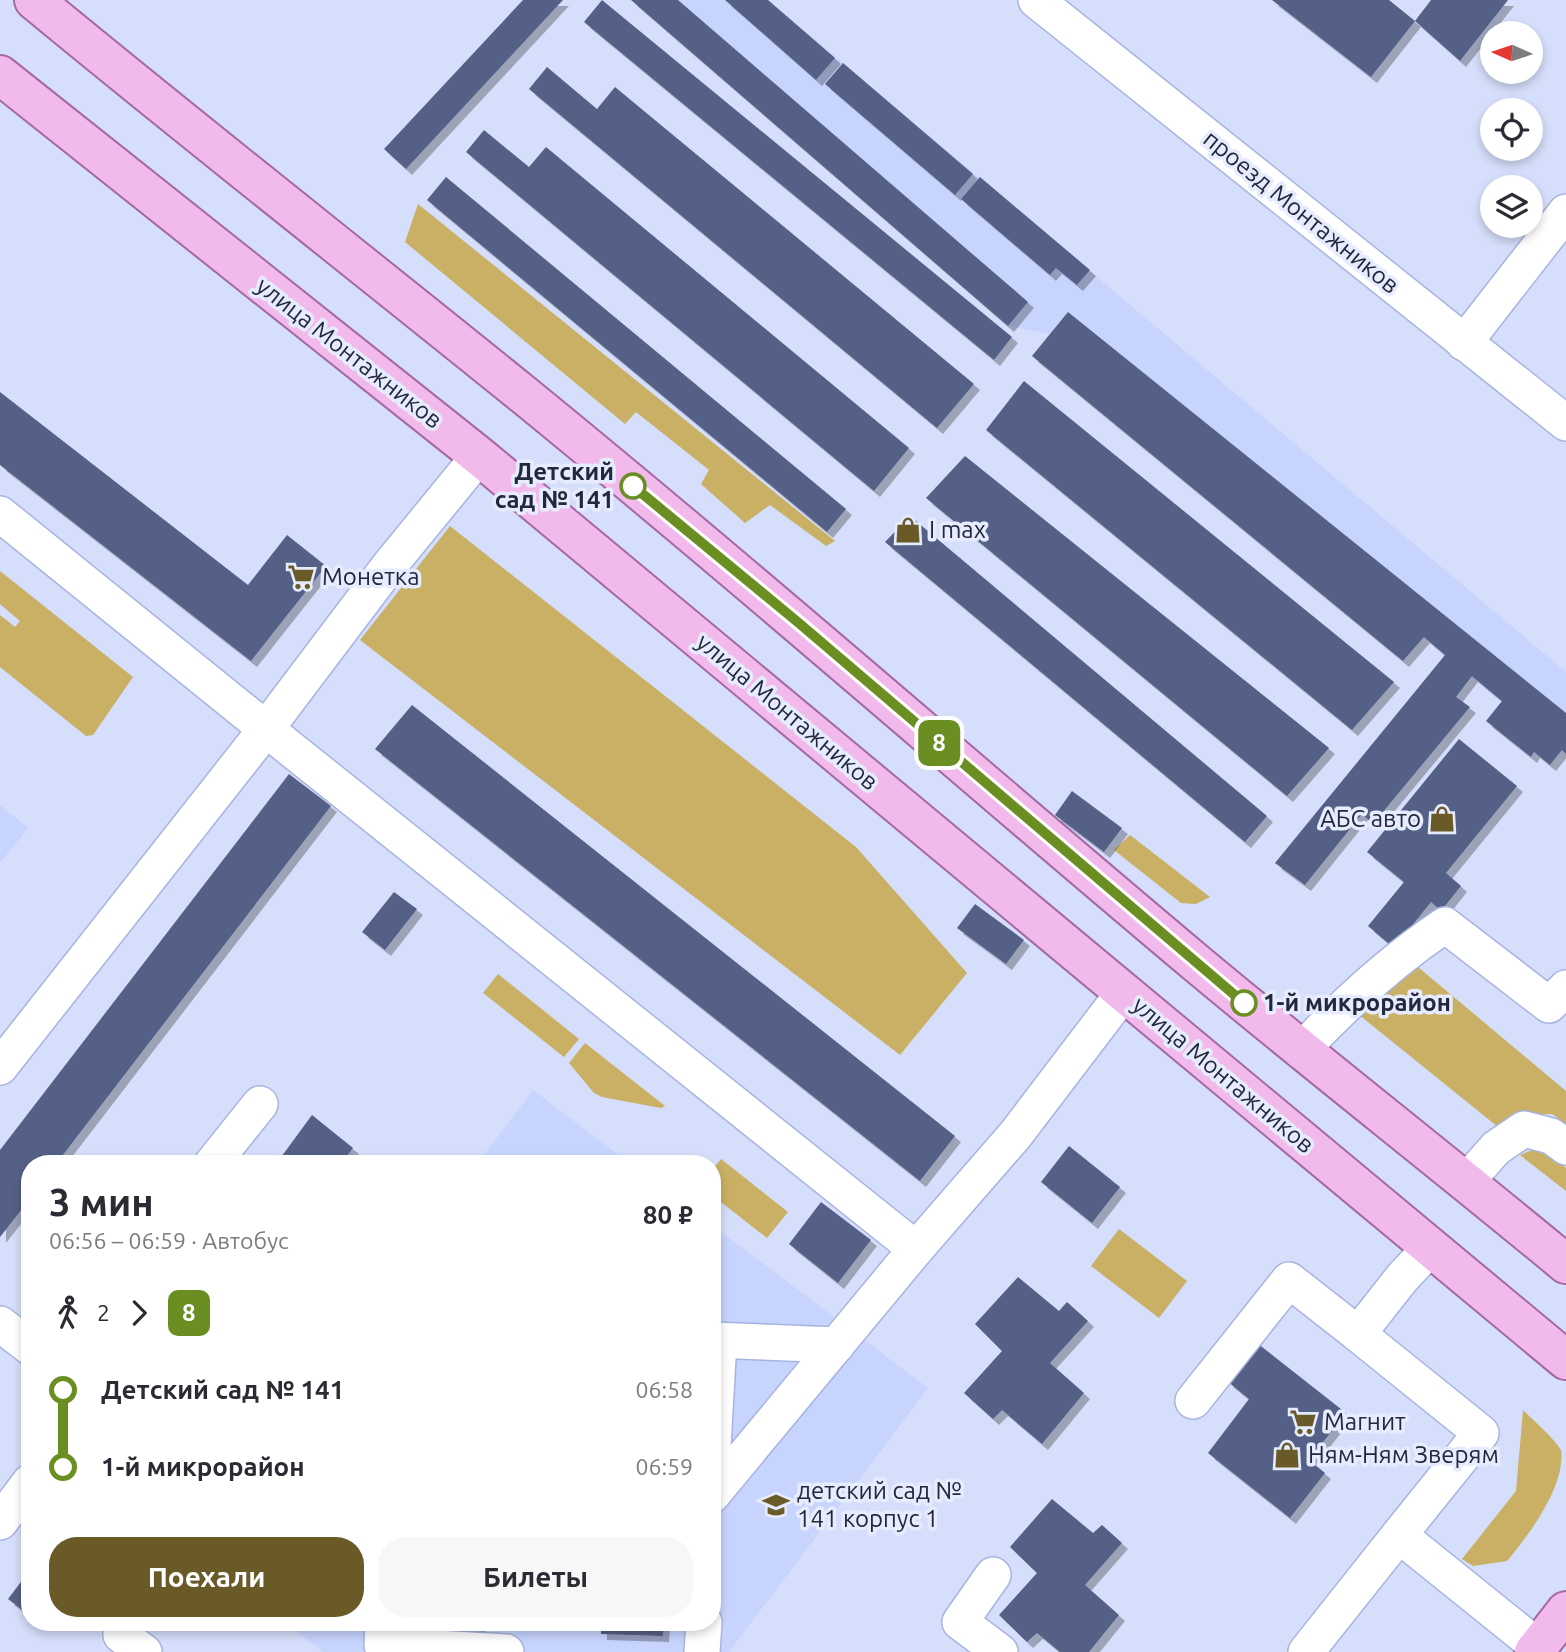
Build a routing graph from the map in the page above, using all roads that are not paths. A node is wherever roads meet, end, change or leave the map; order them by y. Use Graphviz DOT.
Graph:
graph roads {
  1 [pos="34,0"];
  2 [pos="1036,0"];
  3 [pos="0,75"];
  4 [pos="1566,212"];
  5 [pos="1464,343"];
  6 [pos="1566,423"];
  7 [pos="479,456"];
  8 [pos="0,514"];
  9 [pos="266,730"];
  10 [pos="1566,988"];
  11 [pos="1124,992"];
  12 [pos="1301,1051"];
  13 [pos="0,1067"];
  14 [pos="260,1104"];
  15 [pos="1566,1147"];
  16 [pos="219,1155"];
  17 [pos="1466,1182"];
  18 [pos="1431,1247"];
  19 [pos="916,1249"];
  20 [pos="1566,1264"];
  21 [pos="0,1324"];
  22 [pos="1358,1334"];
  23 [pos="21,1340"];
  24 [pos="721,1340"];
  25 [pos="838,1345"];
  26 [pos="1566,1360"];
  27 [pos="1194,1401"];
  28 [pos="721,1484"];
  29 [pos="21,1494"];
  30 [pos="0,1522"];
  31 [pos="1399,1535"];
  32 [pos="993,1575"];
  33 [pos="1566,1611"];
  34 [pos="383,1631"];
  35 [pos="703,1631"];
  36 [pos="1536,1649"];
  37 [pos="506,1652"];
  38 [pos="702,1652"];
  39 [pos="1000,1652"];
  40 [pos="1306,1652"];
  1 -- 12 [label="main road"];
  2 -- 5 [label="street, проезд Монтажников"];
  3 -- 7 [label="main road, улица Монтажников"];
  4 -- 5 [label="street"];
  5 -- 6 [label="street, проезд Монтажников"];
  7 -- 9 [label="street"];
  7 -- 11 [label="main road, улица Монтажников"];
  8 -- 9 [label="street"];
  9 -- 13 [label="street"];
  9 -- 19 [label="street"];
  10 -- 12 [label="street"];
  11 -- 18 [label="main road, улица Монтажников"];
  11 -- 19 [label="street"];
  12 -- 17 [label="main road"];
  14 -- 16 [label="street"];
  15 -- 17 [label="street"];
  17 -- 20 [label="main road"];
  18 -- 22 [label="street"];
  18 -- 26 [label="main road, улица Монтажников"];
  19 -- 25 [label="street"];
  21 -- 23 [label="street"];
  22 -- 27 [label="street"];
  22 -- 31 [label="street"];
  24 -- 25 [label="street"];
  25 -- 28 [label="street"];
  29 -- 30 [label="street"];
  31 -- 36 [label="street"];
  31 -- 40 [label="street"];
  32 -- 39 [label="street"];
  33 -- 36 [label="main road"];
  34 -- 37 [label="street"];
  35 -- 38 [label="street"];
}
